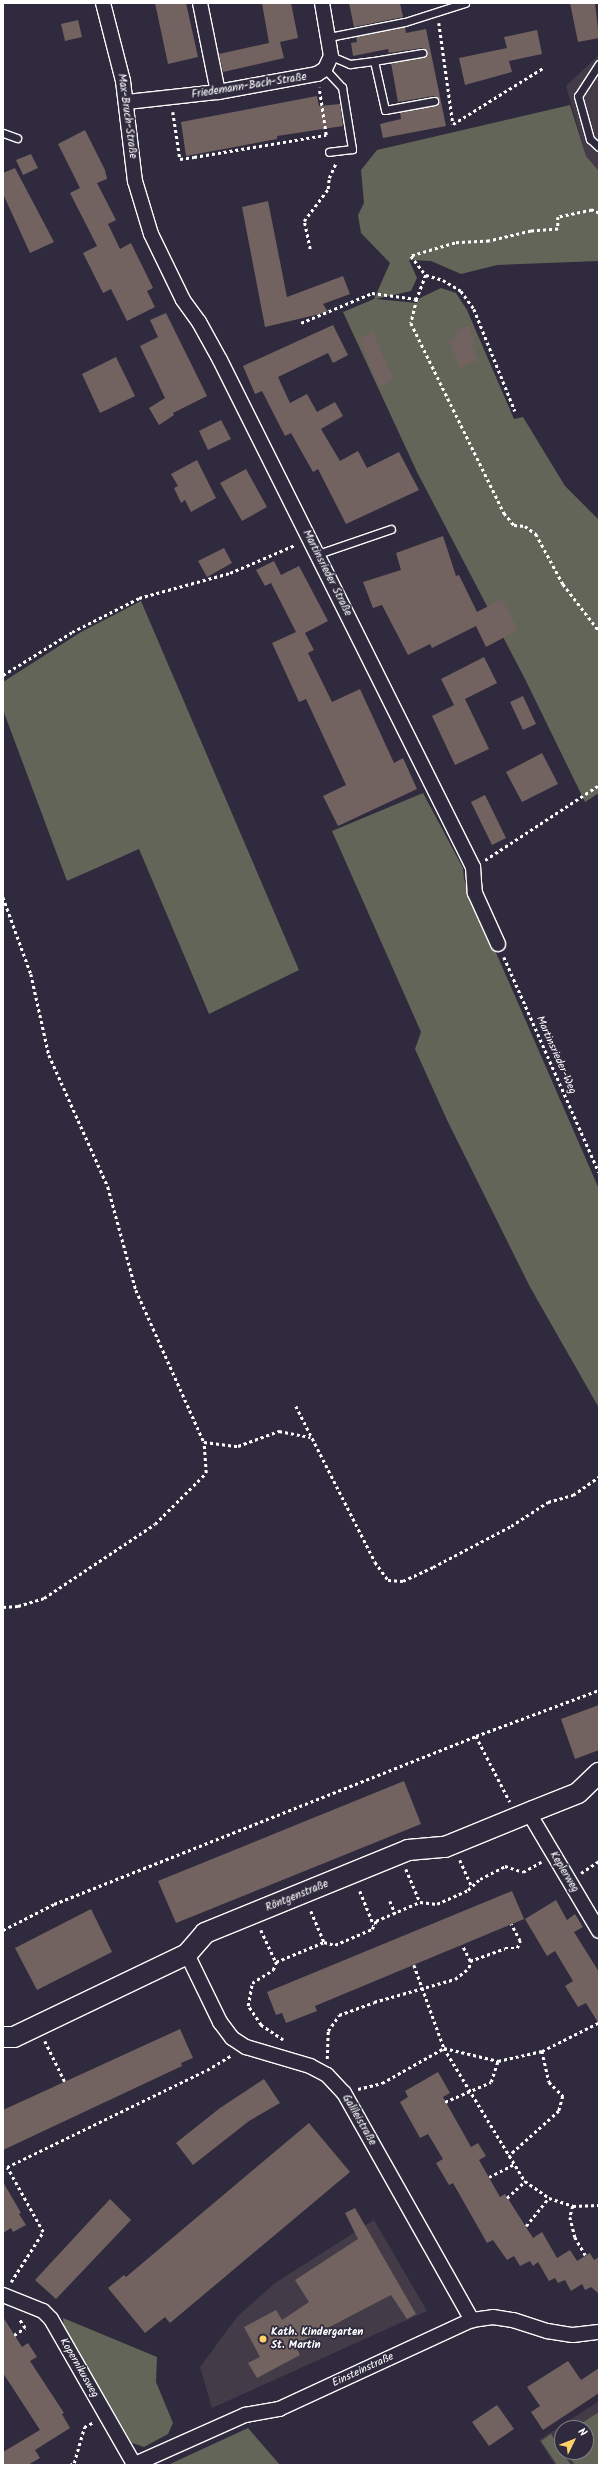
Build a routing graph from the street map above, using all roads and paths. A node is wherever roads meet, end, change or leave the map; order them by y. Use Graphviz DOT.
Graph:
graph roads {
  1 [pos="103,3"];
  2 [pos="200,3"];
  3 [pos="322,3"];
  4 [pos="465,3"];
  5 [pos="437,11"];
  6 [pos="329,37"];
  7 [pos="422,53"];
  8 [pos="332,56"];
  9 [pos="374,61"];
  10 [pos="599,64"];
  11 [pos="543,68"];
  12 [pos="321,72"];
  13 [pos="218,92"];
  14 [pos="171,98"];
  15 [pos="434,101"];
  16 [pos="127,102"];
  17 [pos="3,132"];
  18 [pos="17,138"];
  19 [pos="599,147"];
  20 [pos="342,150"];
  21 [pos="329,152"];
  22 [pos="141,207"];
  23 [pos="599,213"];
  24 [pos="310,249"];
  25 [pos="426,275"];
  26 [pos="416,299"];
  27 [pos="301,323"];
  28 [pos="515,411"];
  29 [pos="391,529"];
  30 [pos="310,539"];
  31 [pos="318,554"];
  32 [pos="599,631"];
  33 [pos="3,675"];
  34 [pos="599,785"];
  35 [pos="473,867"];
  36 [pos="3,897"];
  37 [pos="498,944"];
  38 [pos="599,1172"];
  39 [pos="296,1406"];
  40 [pos="310,1438"];
  41 [pos="204,1442"];
  42 [pos="599,1476"];
  43 [pos="3,1607"];
  44 [pos="599,1690"];
  45 [pos="476,1736"];
  46 [pos="599,1773"];
  47 [pos="524,1815"];
  48 [pos="453,1843"];
  49 [pos="399,1853"];
  50 [pos="554,1854"];
  51 [pos="599,1861"];
  52 [pos="569,1880"];
  53 [pos="472,1886"];
  54 [pos="360,1891"];
  55 [pos="390,1901"];
  56 [pos="420,1902"];
  57 [pos="310,1911"];
  58 [pos="395,1913"];
  59 [pos="512,1924"];
  60 [pos="374,1925"];
  61 [pos="3,1930"];
  62 [pos="261,1930"];
  63 [pos="599,1931"];
  64 [pos="324,1942"];
  65 [pos="462,1945"];
  66 [pos="187,1954"];
  67 [pos="470,1961"];
  68 [pos="276,1962"];
  69 [pos="414,1965"];
  70 [pos="422,1990"];
  71 [pos="598,2023"];
  72 [pos="37,2025"];
  73 [pos="3,2037"];
  74 [pos="246,2047"];
  75 [pos="444,2048"];
  76 [pos="542,2051"];
  77 [pos="285,2058"];
  78 [pos="498,2061"];
  79 [pos="327,2075"];
  80 [pos="65,2082"];
  81 [pos="471,2091"];
  82 [pos="344,2093"];
  83 [pos="445,2102"];
  84 [pos="509,2156"];
  85 [pos="514,2164"];
  86 [pos="489,2177"];
  87 [pos="525,2181"];
  88 [pos="507,2198"];
  89 [pos="550,2198"];
  90 [pos="599,2205"];
  91 [pos="573,2206"];
  92 [pos="526,2226"];
  93 [pos="586,2256"];
  94 [pos="5,2292"];
  95 [pos="472,2320"];
  96 [pos="599,2332"];
  97 [pos="106,2415"];
  98 [pos="70,2465"];
  99 [pos="134,2465"];
  1 -- 16 [label="street, Max-Bruch-Straße"];
  2 -- 13 [label="street"];
  3 -- 6 [label="street"];
  4 -- 5 [label="lane"];
  5 -- 6 [label="lane"];
  5 -- 11 [label="path"];
  6 -- 8 [label="street"];
  7 -- 9 [label="lane"];
  8 -- 9 [label="lane"];
  8 -- 12 [label="street"];
  9 -- 15 [label="lane"];
  10 -- 19 [label="lane"];
  12 -- 13 [label="street, Friedemann-Bach-Straße"];
  12 -- 14 [label="path"];
  12 -- 20 [label="lane"];
  13 -- 14 [label="street, Friedemann-Bach-Straße"];
  14 -- 16 [label="street, Friedemann-Bach-Straße"];
  16 -- 22 [label="street, Max-Bruch-Straße"];
  17 -- 18 [label="lane"];
  20 -- 21 [label="lane"];
  20 -- 24 [label="path"];
  22 -- 30 [label="street, Martinsrieder Straße"];
  23 -- 25 [label="path"];
  25 -- 26 [label="path"];
  25 -- 28 [label="path"];
  26 -- 27 [label="path"];
  26 -- 32 [label="path"];
  29 -- 31 [label="lane"];
  30 -- 31 [label="street, Martinsrieder Straße"];
  30 -- 33 [label="path"];
  31 -- 35 [label="street, Martinsrieder Straße"];
  34 -- 35 [label="path"];
  35 -- 37 [label="street, Martinsrieder Straße"];
  36 -- 41 [label="path"];
  37 -- 38 [label="path, Martinsrieder-Weg"];
  39 -- 40 [label="path"];
  40 -- 41 [label="path"];
  40 -- 42 [label="path"];
  41 -- 43 [label="path"];
  44 -- 45 [label="path"];
  45 -- 47 [label="path"];
  45 -- 61 [label="path"];
  46 -- 47 [label="street, Röntgenstraße"];
  47 -- 48 [label="street, Röntgenstraße"];
  47 -- 50 [label="street, Keplerweg"];
  48 -- 49 [label="street, Röntgenstraße"];
  48 -- 53 [label="path"];
  49 -- 56 [label="path"];
  49 -- 66 [label="street, Röntgenstraße"];
  50 -- 52 [label="street, Keplerweg"];
  50 -- 53 [label="path"];
  51 -- 52 [label="path"];
  52 -- 63 [label="street, Keplerweg"];
  53 -- 56 [label="path"];
  54 -- 60 [label="path"];
  55 -- 58 [label="path"];
  56 -- 58 [label="path"];
  57 -- 64 [label="path"];
  58 -- 60 [label="path"];
  59 -- 67 [label="path"];
  60 -- 64 [label="path"];
  62 -- 68 [label="path"];
  64 -- 68 [label="path"];
  65 -- 67 [label="path"];
  66 -- 72 [label="street, Röntgenstraße"];
  66 -- 74 [label="street, Galileistraße"];
  67 -- 70 [label="path"];
  68 -- 77 [label="path"];
  69 -- 70 [label="path"];
  70 -- 75 [label="path"];
  70 -- 79 [label="path"];
  71 -- 76 [label="path"];
  72 -- 73 [label="street, Röntgenstraße"];
  72 -- 80 [label="path"];
  74 -- 77 [label="street, Galileistraße"];
  74 -- 94 [label="path"];
  75 -- 78 [label="path"];
  75 -- 81 [label="path"];
  75 -- 82 [label="path"];
  76 -- 78 [label="path"];
  76 -- 84 [label="path"];
  77 -- 79 [label="street, Galileistraße"];
  78 -- 81 [label="path"];
  79 -- 82 [label="street, Galileistraße"];
  81 -- 83 [label="path"];
  81 -- 84 [label="path"];
  82 -- 95 [label="street, Galileistraße"];
  84 -- 85 [label="path"];
  85 -- 86 [label="path"];
  85 -- 87 [label="path"];
  87 -- 88 [label="path"];
  87 -- 89 [label="path"];
  89 -- 91 [label="path"];
  89 -- 92 [label="path"];
  90 -- 91 [label="path"];
  91 -- 93 [label="path"];
  94 -- 97 [label="street, Kopernikusweg"];
  95 -- 96 [label="street, Einsteinstraße"];
  95 -- 99 [label="street, Einsteinstraße"];
  97 -- 98 [label="path"];
  97 -- 99 [label="street, Kopernikusweg"];
}
